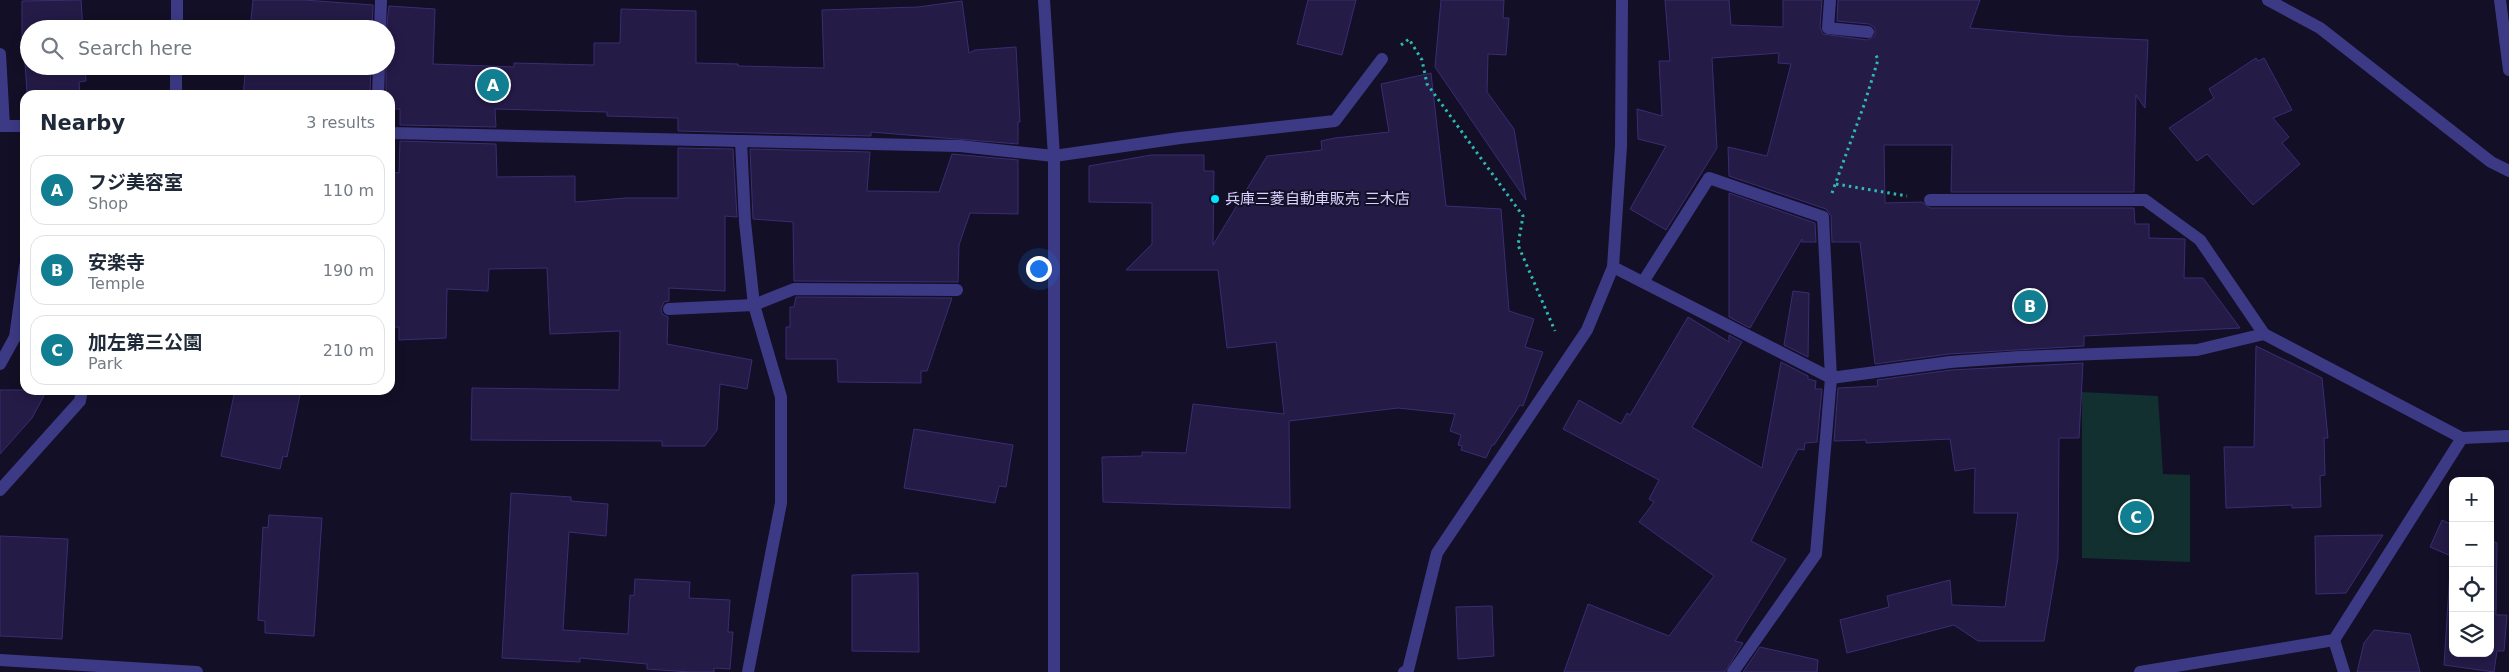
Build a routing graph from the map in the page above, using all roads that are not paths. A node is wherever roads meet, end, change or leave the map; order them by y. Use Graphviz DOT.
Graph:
graph roads {
  1 [pos="177,0"];
  2 [pos="381,0"];
  3 [pos="1044,0"];
  4 [pos="1622,0"];
  5 [pos="1830,0"];
  6 [pos="2268,0"];
  7 [pos="2500,0"];
  8 [pos="177,20"];
  9 [pos="380,20"];
  10 [pos="1868,32"];
  11 [pos="0,54"];
  12 [pos="1382,59"];
  13 [pos="2509,70"];
  14 [pos="176,75"];
  15 [pos="379,75"];
  16 [pos="176,90"];
  17 [pos="378,90"];
  18 [pos="2,126"];
  19 [pos="20,126"];
  20 [pos="395,133"];
  21 [pos="741,141"];
  22 [pos="1054,156"];
  23 [pos="2509,171"];
  24 [pos="1930,200"];
  25 [pos="1614,267"];
  26 [pos="1643,282"];
  27 [pos="956,290"];
  28 [pos="20,305"];
  29 [pos="754,305"];
  30 [pos="669,309"];
  31 [pos="2264,334"];
  32 [pos="0,364"];
  33 [pos="1831,378"];
  34 [pos="81,395"];
  35 [pos="2509,436"];
  36 [pos="2462,438"];
  37 [pos="0,490"];
  38 [pos="2334,640"];
  39 [pos="0,660"];
  40 [pos="1407,671"];
  41 [pos="197,672"];
  42 [pos="748,672"];
  43 [pos="1054,672"];
  44 [pos="1733,672"];
  45 [pos="2140,672"];
  46 [pos="2344,672"];
  1 -- 8 [label="street"];
  2 -- 9 [label="street"];
  3 -- 22 [label="street"];
  4 -- 25 [label="street"];
  5 -- 10 [label="street"];
  6 -- 23 [label="street"];
  7 -- 13 [label="street"];
  11 -- 18 [label="street"];
  12 -- 22 [label="street"];
  14 -- 16 [label="street"];
  15 -- 17 [label="street"];
  18 -- 19 [label="street"];
  20 -- 21 [label="street"];
  21 -- 22 [label="street"];
  21 -- 29 [label="street"];
  22 -- 43 [label="street"];
  24 -- 31 [label="street"];
  25 -- 26 [label="street"];
  25 -- 40 [label="street"];
  26 -- 33 [label="street"];
  26 -- 33 [label="street"];
  27 -- 29 [label="street"];
  28 -- 32 [label="street"];
  29 -- 30 [label="street"];
  29 -- 42 [label="street"];
  31 -- 33 [label="street"];
  31 -- 36 [label="street"];
  33 -- 44 [label="street"];
  34 -- 37 [label="street"];
  35 -- 36 [label="street"];
  36 -- 38 [label="street"];
  38 -- 45 [label="street"];
  38 -- 46 [label="street"];
  39 -- 41 [label="street"];
}
